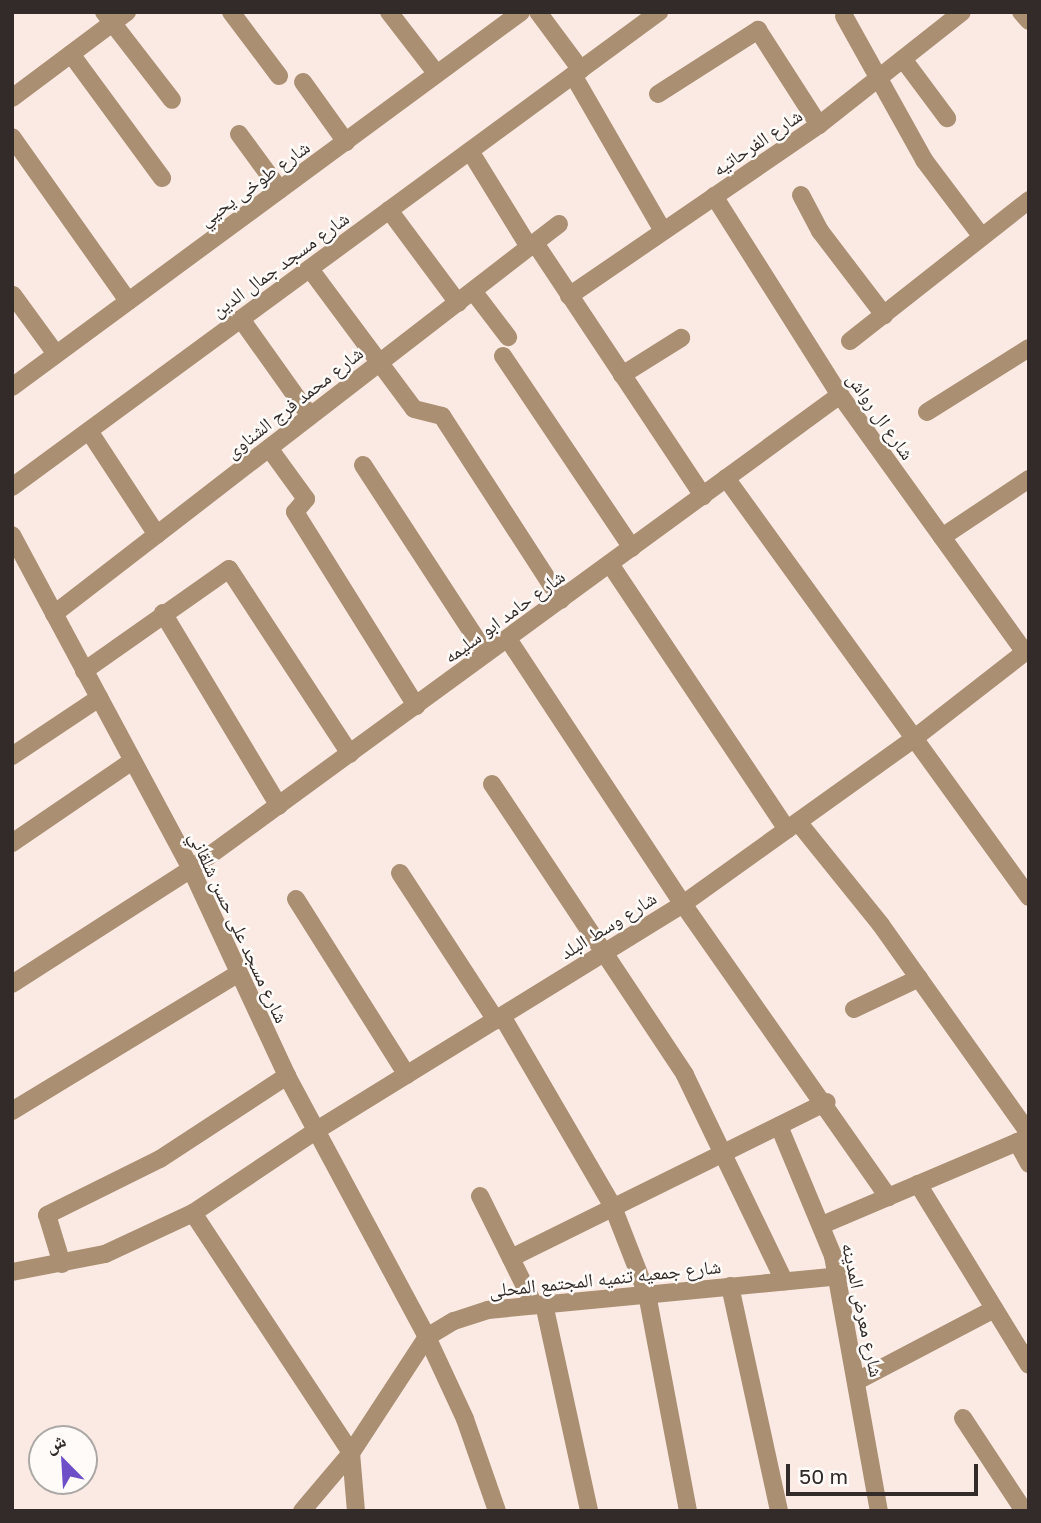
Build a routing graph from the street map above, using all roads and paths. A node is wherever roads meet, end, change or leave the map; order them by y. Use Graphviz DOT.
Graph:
graph roads {
  1 [pos="230,12"];
  2 [pos="389,12"];
  3 [pos="522,12"];
  4 [pos="538,12"];
  5 [pos="659,12"];
  6 [pos="962,12"];
  7 [pos="1021,12"];
  8 [pos="115,16"];
  9 [pos="844,16"];
  10 [pos="498,19"];
  11 [pos="1029,22"];
  12 [pos="71,54"];
  13 [pos="903,59"];
  14 [pos="577,73"];
  15 [pos="437,74"];
  16 [pos="279,76"];
  17 [pos="880,77"];
  18 [pos="303,82"];
  19 [pos="658,94"];
  20 [pos="12,98"];
  21 [pos="172,100"];
  22 [pos="947,118"];
  23 [pos="819,125"];
  24 [pos="239,134"];
  25 [pos="12,137"];
  26 [pos="346,142"];
  27 [pos="470,151"];
  28 [pos="162,178"];
  29 [pos="280,190"];
  30 [pos="801,195"];
  31 [pos="714,196"];
  32 [pos="1029,200"];
  33 [pos="389,211"];
  34 [pos="559,224"];
  35 [pos="663,231"];
  36 [pos="982,237"];
  37 [pos="532,245"];
  38 [pos="310,269"];
  39 [pos="473,290"];
  40 [pos="13,295"];
  41 [pos="569,296"];
  42 [pos="128,301"];
  43 [pos="458,303"];
  44 [pos="884,315"];
  45 [pos="241,319"];
  46 [pos="508,337"];
  47 [pos="681,338"];
  48 [pos="850,341"];
  49 [pos="1029,348"];
  50 [pos="56,354"];
  51 [pos="503,356"];
  52 [pos="378,364"];
  53 [pos="622,375"];
  54 [pos="12,387"];
  55 [pos="840,395"];
  56 [pos="927,412"];
  57 [pos="310,416"];
  58 [pos="89,431"];
  59 [pos="269,448"];
  60 [pos="363,465"];
  61 [pos="726,478"];
  62 [pos="1029,479"];
  63 [pos="12,487"];
  64 [pos="703,496"];
  65 [pos="12,535"];
  66 [pos="157,535"];
  67 [pos="942,537"];
  68 [pos="632,548"];
  69 [pos="610,564"];
  70 [pos="561,600"];
  71 [pos="163,613"];
  72 [pos="54,614"];
  73 [pos="508,639"];
  74 [pos="1024,653"];
  75 [pos="486,654"];
  76 [pos="84,671"];
  77 [pos="1029,672"];
  78 [pos="99,698"];
  79 [pos="416,706"];
  80 [pos="912,740"];
  81 [pos="350,754"];
  82 [pos="12,756"];
  83 [pos="132,761"];
  84 [pos="492,784"];
  85 [pos="279,806"];
  86 [pos="792,825"];
  87 [pos="12,843"];
  88 [pos="191,869"];
  89 [pos="400,873"];
  90 [pos="1029,897"];
  91 [pos="296,899"];
  92 [pos="683,904"];
  93 [pos="604,952"];
  94 [pos="237,974"];
  95 [pos="919,978"];
  96 [pos="12,984"];
  97 [pos="854,1009"];
  98 [pos="499,1018"];
  99 [pos="407,1075"];
  100 [pos="287,1076"];
  101 [pos="826,1102"];
  102 [pos="12,1111"];
  103 [pos="779,1126"];
  104 [pos="317,1130"];
  105 [pos="1025,1137"];
  106 [pos="723,1153"];
  107 [pos="1029,1164"];
  108 [pos="918,1184"];
  109 [pos="480,1196"];
  110 [pos="888,1197"];
  111 [pos="613,1207"];
  112 [pos="193,1213"];
  113 [pos="822,1225"];
  114 [pos="511,1258"];
  115 [pos="62,1264"];
  116 [pos="12,1272"];
  117 [pos="838,1276"];
  118 [pos="783,1281"];
  119 [pos="730,1286"];
  120 [pos="647,1294"];
  121 [pos="539,1305"];
  122 [pos="993,1309"];
  123 [pos="427,1337"];
  124 [pos="1029,1366"];
  125 [pos="857,1381"];
  126 [pos="963,1418"];
  127 [pos="351,1453"];
  128 [pos="302,1511"];
  129 [pos="356,1511"];
  130 [pos="497,1511"];
  131 [pos="589,1511"];
  132 [pos="688,1511"];
  133 [pos="779,1511"];
  134 [pos="879,1511"];
  135 [pos="1024,1511"];
  1 -- 16 [label="street"];
  2 -- 15 [label="street"];
  3 -- 10 [label="street, شارع طوخى يحيي"];
  4 -- 14 [label="street"];
  5 -- 14 [label="street, شارع مسجد جمال الدين"];
  6 -- 13 [label="street, شارع الفرحاتيه"];
  7 -- 11 [label="street"];
  8 -- 12 [label="street"];
  8 -- 21 [label="street"];
  9 -- 17 [label="street"];
  10 -- 15 [label="street, شارع طوخى يحيي"];
  12 -- 20 [label="street"];
  12 -- 28 [label="street"];
  13 -- 17 [label="street, شارع الفرحاتيه"];
  13 -- 22 [label="street"];
  14 -- 27 [label="street, شارع مسجد جمال الدين"];
  14 -- 35 [label="street"];
  15 -- 26 [label="street, شارع طوخى يحيي"];
  17 -- 23 [label="street, شارع الفرحاتيه"];
  17 -- 36 [label="street"];
  18 -- 26 [label="street"];
  19 -- 23 [label="street"];
  23 -- 31 [label="street, شارع الفرحاتيه"];
  24 -- 29 [label="street"];
  25 -- 42 [label="street"];
  26 -- 29 [label="street, شارع طوخى يحيي"];
  27 -- 33 [label="street, شارع مسجد جمال الدين"];
  27 -- 37 [label="street"];
  29 -- 42 [label="street, شارع طوخى يحيي"];
  30 -- 44 [label="street"];
  31 -- 35 [label="street, شارع الفرحاتيه"];
  31 -- 55 [label="street, شارع ال رواش"];
  32 -- 36 [label="street"];
  33 -- 38 [label="street, شارع مسجد جمال الدين"];
  33 -- 43 [label="street"];
  34 -- 37 [label="street, شارع محمد فرج الشناوى"];
  35 -- 41 [label="street, شارع الفرحاتيه"];
  36 -- 44 [label="street"];
  37 -- 39 [label="street, شارع محمد فرج الشناوى"];
  37 -- 41 [label="street"];
  38 -- 45 [label="street, شارع مسجد جمال الدين"];
  38 -- 52 [label="street"];
  39 -- 43 [label="street, شارع محمد فرج الشناوى"];
  39 -- 46 [label="street"];
  40 -- 50 [label="street"];
  41 -- 53 [label="street"];
  42 -- 50 [label="street, شارع طوخى يحيي"];
  43 -- 52 [label="street, شارع محمد فرج الشناوى"];
  44 -- 48 [label="street"];
  45 -- 57 [label="street"];
  45 -- 58 [label="street, شارع مسجد جمال الدين"];
  47 -- 53 [label="street"];
  49 -- 56 [label="street"];
  50 -- 54 [label="street, شارع طوخى يحيي"];
  51 -- 68 [label="street"];
  52 -- 57 [label="street, شارع محمد فرج الشناوى"];
  52 -- 70 [label="street"];
  53 -- 64 [label="street"];
  55 -- 61 [label="street, شارع حامد ابو سليمه"];
  55 -- 67 [label="street, شارع ال رواش"];
  57 -- 59 [label="street, شارع محمد فرج الشناوى"];
  58 -- 63 [label="street, شارع مسجد جمال الدين"];
  58 -- 66 [label="street"];
  59 -- 66 [label="street, شارع محمد فرج الشناوى"];
  59 -- 79 [label="street"];
  60 -- 75 [label="street"];
  61 -- 64 [label="street, شارع حامد ابو سليمه"];
  61 -- 80 [label="street"];
  62 -- 67 [label="street"];
  64 -- 68 [label="street, شارع حامد ابو سليمه"];
  65 -- 72 [label="street, شارع مسجد على حسن شلقاني"];
  66 -- 72 [label="street, شارع محمد فرج الشناوى"];
  67 -- 74 [label="street, شارع ال رواش"];
  68 -- 69 [label="street, شارع حامد ابو سليمه"];
  69 -- 70 [label="street, شارع حامد ابو سليمه"];
  69 -- 86 [label="street"];
  70 -- 73 [label="street, شارع حامد ابو سليمه"];
  71 -- 76 [label="street"];
  71 -- 81 [label="street"];
  71 -- 85 [label="street"];
  72 -- 76 [label="street, شارع مسجد على حسن شلقاني"];
  73 -- 75 [label="street, شارع حامد ابو سليمه"];
  73 -- 92 [label="street"];
  74 -- 77 [label="street, شارع ال رواش"];
  74 -- 80 [label="street, شارع وسط البلد"];
  75 -- 79 [label="street, شارع حامد ابو سليمه"];
  76 -- 78 [label="street, شارع مسجد على حسن شلقاني"];
  78 -- 82 [label="street"];
  78 -- 83 [label="street, شارع مسجد على حسن شلقاني"];
  79 -- 81 [label="street, شارع حامد ابو سليمه"];
  80 -- 86 [label="street, شارع وسط البلد"];
  80 -- 90 [label="street"];
  81 -- 85 [label="street, شارع حامد ابو سليمه"];
  83 -- 87 [label="street"];
  83 -- 88 [label="street, شارع مسجد على حسن شلقاني"];
  84 -- 93 [label="street"];
  85 -- 88 [label="street, شارع حامد ابو سليمه"];
  86 -- 92 [label="street, شارع وسط البلد"];
  86 -- 95 [label="street"];
  88 -- 94 [label="street, شارع مسجد على حسن شلقاني"];
  88 -- 96 [label="street, شارع حامد ابو سليمه"];
  89 -- 98 [label="street"];
  91 -- 99 [label="street"];
  92 -- 93 [label="street, شارع وسط البلد"];
  92 -- 101 [label="street"];
  93 -- 98 [label="street, شارع وسط البلد"];
  93 -- 106 [label="street"];
  94 -- 100 [label="street, شارع مسجد على حسن شلقاني"];
  94 -- 102 [label="street"];
  95 -- 97 [label="street"];
  95 -- 105 [label="street"];
  98 -- 99 [label="street, شارع وسط البلد"];
  98 -- 111 [label="street"];
  99 -- 104 [label="street, شارع وسط البلد"];
  100 -- 104 [label="street, شارع مسجد على حسن شلقاني"];
  100 -- 115 [label="street"];
  101 -- 103 [label="street"];
  101 -- 110 [label="street"];
  103 -- 106 [label="street"];
  103 -- 113 [label="street, شارع معرض المدينه"];
  104 -- 112 [label="street, شارع وسط البلد"];
  104 -- 123 [label="street, شارع مسجد على حسن شلقاني"];
  105 -- 107 [label="street"];
  105 -- 108 [label="street"];
  106 -- 111 [label="street"];
  106 -- 118 [label="street"];
  108 -- 110 [label="street"];
  108 -- 122 [label="street"];
  109 -- 114 [label="street"];
  110 -- 113 [label="street"];
  111 -- 114 [label="street"];
  111 -- 120 [label="street"];
  112 -- 115 [label="street, شارع وسط البلد"];
  112 -- 127 [label="street"];
  113 -- 117 [label="street, شارع معرض المدينه"];
  114 -- 121 [label="street"];
  115 -- 116 [label="street, شارع وسط البلد"];
  117 -- 118 [label="street, شارع جمعيه تنميه المجتمع المحلى"];
  117 -- 125 [label="street, شارع معرض المدينه"];
  118 -- 119 [label="street, شارع جمعيه تنميه المجتمع المحلى"];
  119 -- 120 [label="street, شارع جمعيه تنميه المجتمع المحلى"];
  119 -- 133 [label="street"];
  120 -- 121 [label="street, شارع جمعيه تنميه المجتمع المحلى"];
  120 -- 132 [label="street"];
  121 -- 123 [label="street, شارع جمعيه تنميه المجتمع المحلى"];
  121 -- 131 [label="street"];
  122 -- 124 [label="street"];
  122 -- 125 [label="street"];
  123 -- 127 [label="street, شارع جمعيه تنميه المجتمع المحلى"];
  123 -- 130 [label="street, شارع مسجد على حسن شلقاني"];
  125 -- 134 [label="street, شارع معرض المدينه"];
  126 -- 135 [label="street"];
  127 -- 128 [label="street, شارع جمعيه تنميه المجتمع المحلى"];
  127 -- 129 [label="street"];
}
